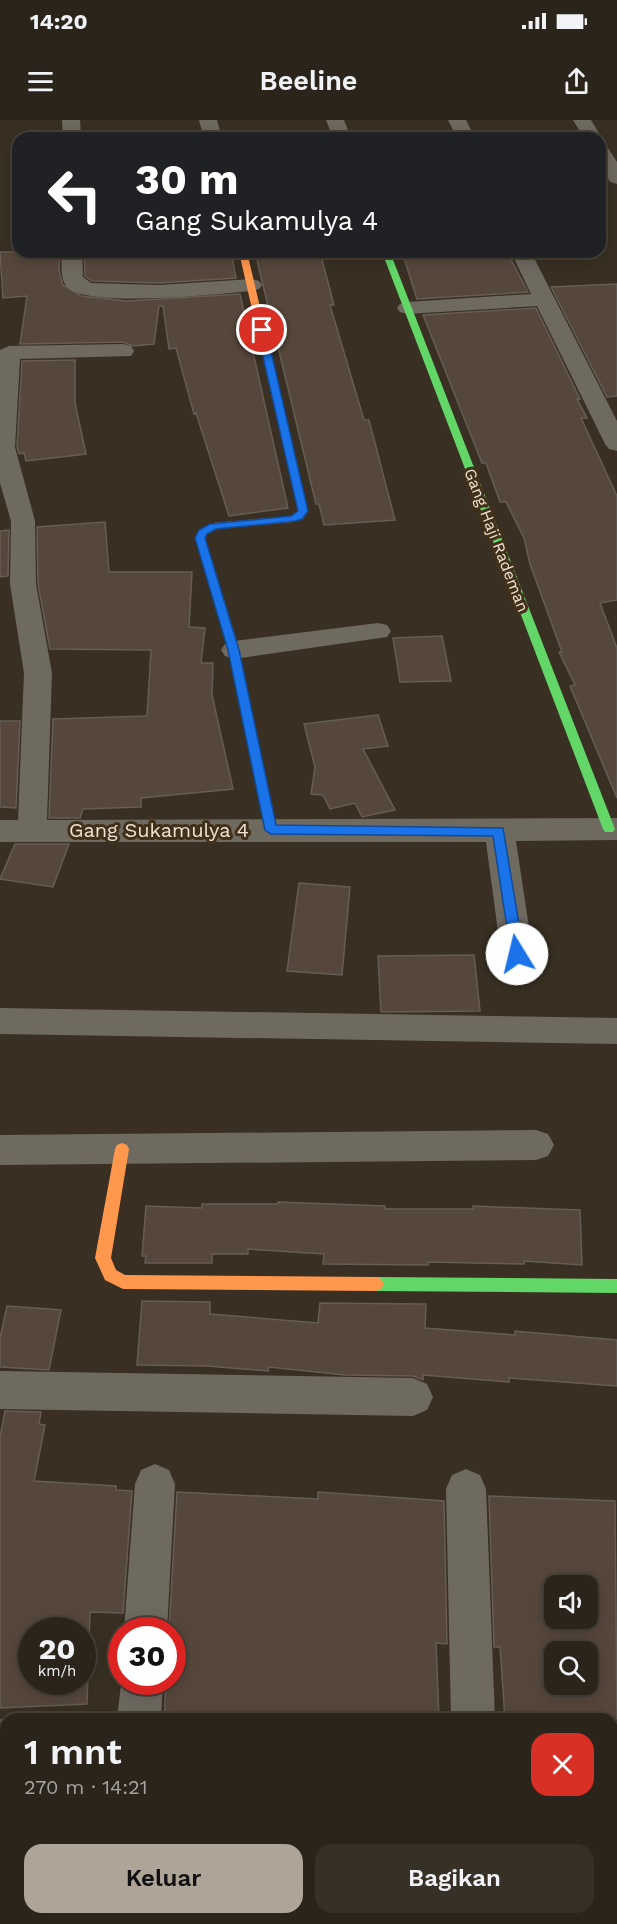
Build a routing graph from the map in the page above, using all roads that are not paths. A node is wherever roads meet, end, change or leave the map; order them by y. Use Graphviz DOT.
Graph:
graph roads {
  1 [pos="606,160"];
  2 [pos="617,178"];
  3 [pos="72,258"];
  4 [pos="245,258"];
  5 [pos="388,258"];
  6 [pos="524,258"];
  7 [pos="252,285"];
  8 [pos="544,299"];
  9 [pos="407,308"];
  10 [pos="4,345"];
  11 [pos="123,351"];
  12 [pos="617,444"];
  13 [pos="3,460"];
  14 [pos="11,585"];
  15 [pos="378,631"];
  16 [pos="234,650"];
  17 [pos="613,829"];
  18 [pos="271,830"];
  19 [pos="0,831"];
  20 [pos="32,831"];
  21 [pos="499,831"];
  22 [pos="517,954"];
  23 [pos="0,1021"];
  24 [pos="617,1032"];
  25 [pos="536,1145"];
  26 [pos="122,1149"];
  27 [pos="0,1150"];
  28 [pos="617,1286"];
  29 [pos="0,1390"];
  30 [pos="412,1397"];
  31 [pos="155,1484"];
  32 [pos="466,1489"];
  33 [pos="146,1617"];
  34 [pos="140,1695"];
  35 [pos="139,1713"];
  36 [pos="473,1713"];
  1 -- 2 [label="street"];
  3 -- 7 [label="street"];
  4 -- 7 [label="street"];
  5 -- 9 [label="street, Gang Haji Rademan"];
  6 -- 8 [label="street"];
  7 -- 16 [label="street"];
  8 -- 9 [label="street"];
  8 -- 12 [label="street"];
  9 -- 17 [label="street, Gang Haji Rademan"];
  10 -- 11 [label="street"];
  10 -- 13 [label="street"];
  13 -- 14 [label="street"];
  14 -- 20 [label="street"];
  15 -- 16 [label="street"];
  16 -- 18 [label="street"];
  17 -- 21 [label="street, Gang Sukamulya 4"];
  18 -- 20 [label="street, Gang Sukamulya 4"];
  18 -- 21 [label="street, Gang Sukamulya 4"];
  19 -- 20 [label="street, Gang Sukamulya 4"];
  21 -- 22 [label="street"];
  23 -- 24 [label="street"];
  25 -- 26 [label="street"];
  26 -- 27 [label="street"];
  26 -- 28 [label="street"];
  29 -- 30 [label="street"];
  31 -- 33 [label="street"];
  32 -- 36 [label="street"];
  34 -- 35 [label="street"];
}
